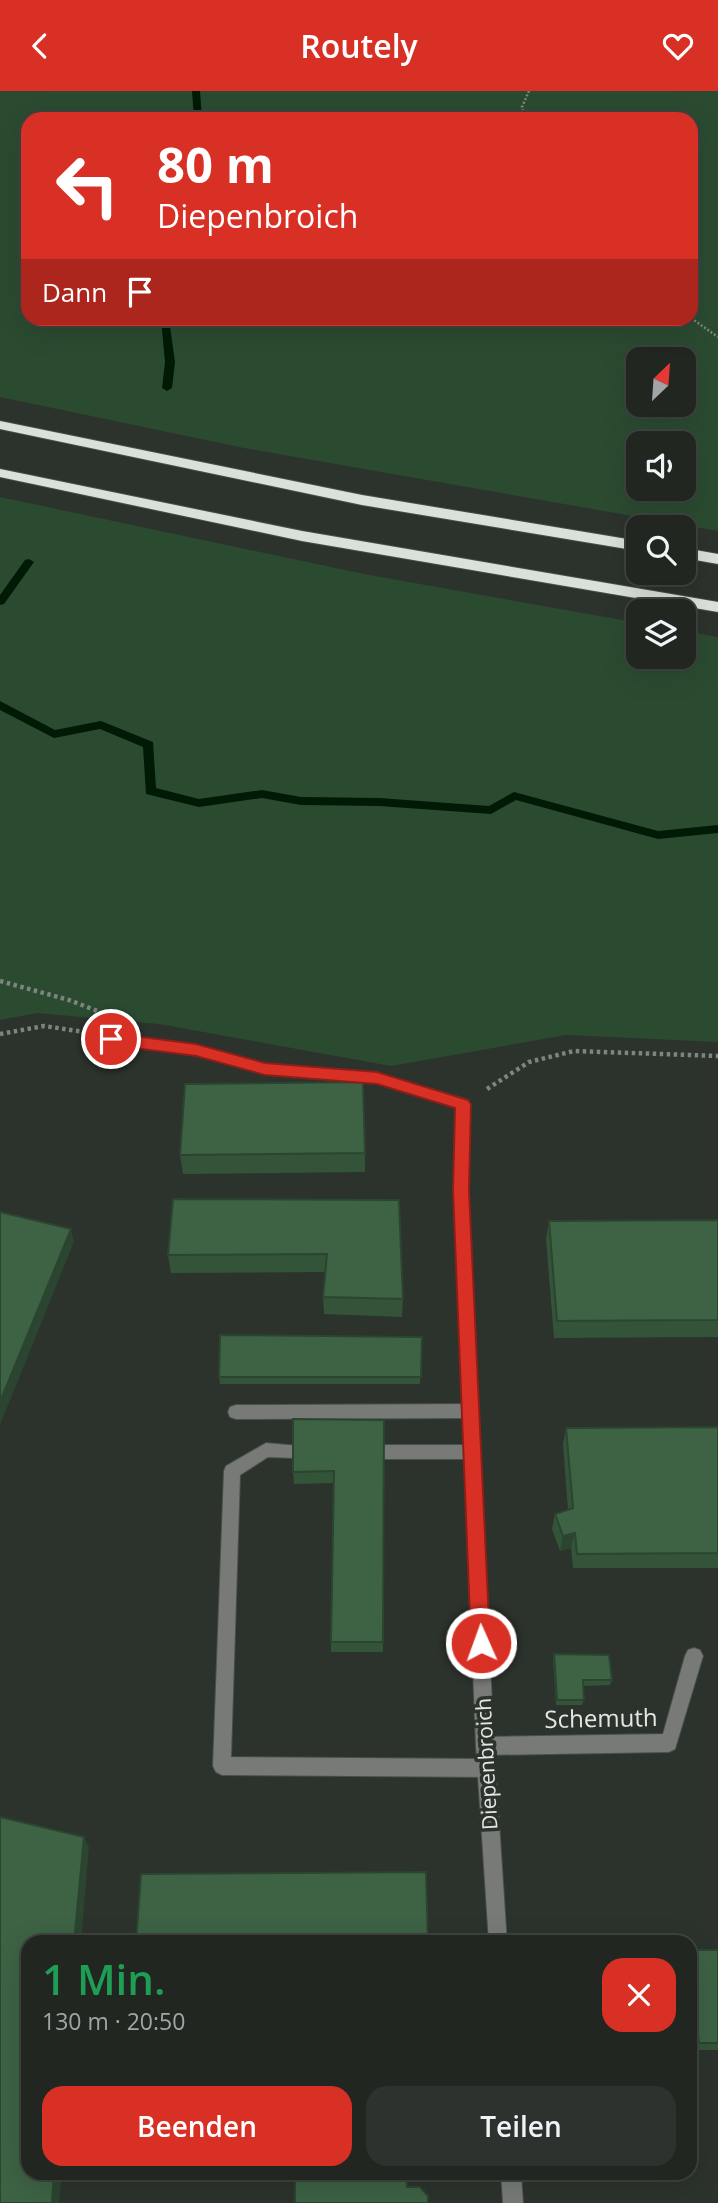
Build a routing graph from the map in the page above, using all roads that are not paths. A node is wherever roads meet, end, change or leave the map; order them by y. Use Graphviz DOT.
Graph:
graph roads {
  1 [pos="0,425"];
  2 [pos="0,473"];
  3 [pos="626,544"];
  4 [pos="696,555"];
  5 [pos="718,559"];
  6 [pos="718,607"];
  7 [pos="111,1039"];
  8 [pos="471,1411"];
  9 [pos="236,1412"];
  10 [pos="294,1451"];
  11 [pos="384,1452"];
  12 [pos="473,1452"];
  13 [pos="694,1656"];
  14 [pos="485,1746"];
  15 [pos="486,1768"];
  16 [pos="497,1935"];
  17 [pos="511,2180"];
  18 [pos="513,2203"];
  1 -- 3 [label="highway"];
  2 -- 6 [label="highway"];
  4 -- 5 [label="highway"];
  7 -- 8 [label="street, Diepenbroich"];
  8 -- 9 [label="street"];
  8 -- 12 [label="street, Diepenbroich"];
  10 -- 15 [label="street"];
  11 -- 12 [label="street"];
  12 -- 14 [label="street, Diepenbroich"];
  13 -- 14 [label="street, Schemuth"];
  14 -- 15 [label="street, Diepenbroich"];
  15 -- 16 [label="street, Diepenbroich"];
  17 -- 18 [label="street"];
}
